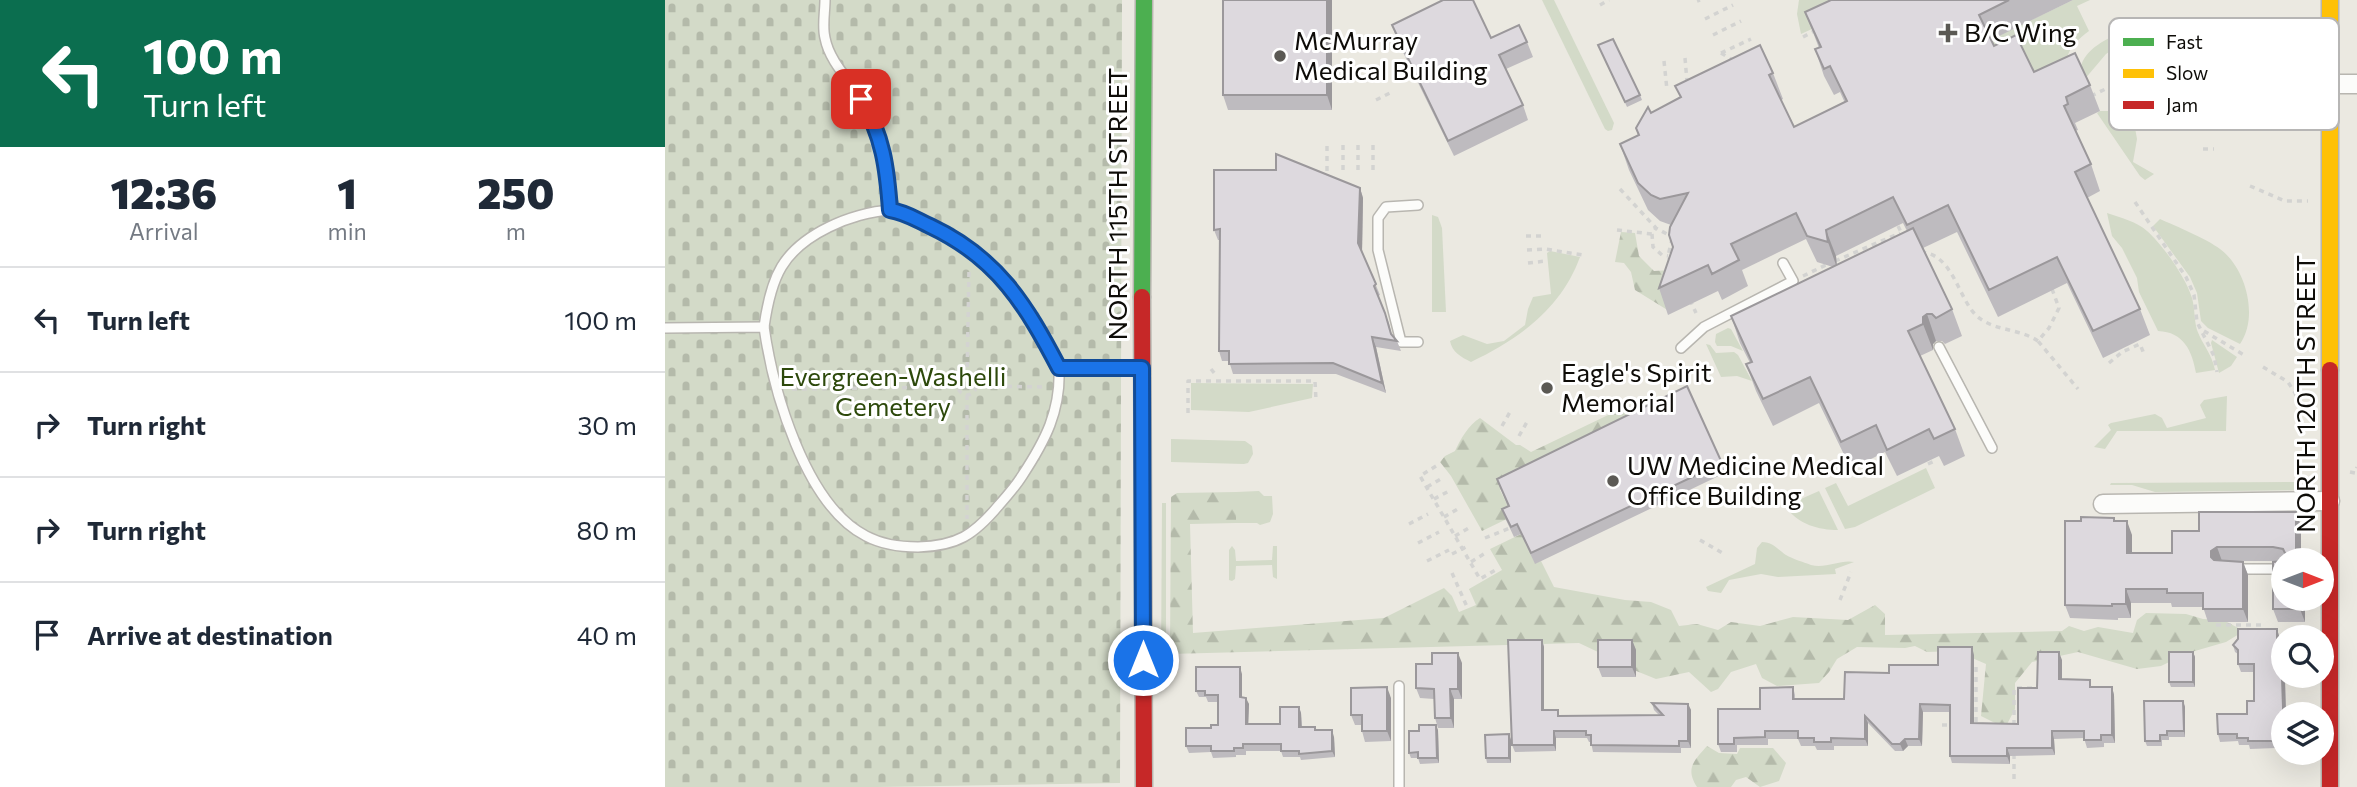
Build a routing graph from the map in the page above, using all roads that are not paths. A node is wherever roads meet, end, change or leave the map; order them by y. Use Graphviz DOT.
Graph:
graph roads {
  1 [pos="825,0"];
  2 [pos="1144,0"];
  3 [pos="2330,0"];
  4 [pos="2330,18"];
  5 [pos="2339,84"];
  6 [pos="2357,84"];
  7 [pos="2330,130"];
  8 [pos="1418,205"];
  9 [pos="890,210"];
  10 [pos="1783,263"];
  11 [pos="764,327"];
  12 [pos="665,328"];
  13 [pos="1418,342"];
  14 [pos="1939,347"];
  15 [pos="1681,348"];
  16 [pos="1059,368"];
  17 [pos="1142,368"];
  18 [pos="1991,448"];
  19 [pos="2330,501"];
  20 [pos="2103,504"];
  21 [pos="2328,548"];
  22 [pos="2222,568"];
  23 [pos="2271,569"];
  24 [pos="2328,611"];
  25 [pos="1399,686"];
  26 [pos="1145,787"];
  27 [pos="1399,787"];
  28 [pos="2330,787"];
  1 -- 9 [label="lane"];
  2 -- 17 [label="street, NORTH 115TH STREET"];
  3 -- 4 [label="street, NORTH 120TH STREET"];
  5 -- 6 [label="street"];
  7 -- 19 [label="street, NORTH 120TH STREET"];
  8 -- 13 [label="lane"];
  9 -- 11 [label="lane"];
  9 -- 16 [label="lane"];
  10 -- 15 [label="lane"];
  11 -- 12 [label="lane"];
  11 -- 16 [label="lane"];
  14 -- 18 [label="lane"];
  16 -- 17 [label="lane"];
  17 -- 26 [label="street, NORTH 115TH STREET"];
  19 -- 20 [label="street"];
  19 -- 21 [label="street, NORTH 120TH STREET"];
  22 -- 23 [label="lane"];
  24 -- 28 [label="street, NORTH 120TH STREET"];
  25 -- 27 [label="lane"];
}
